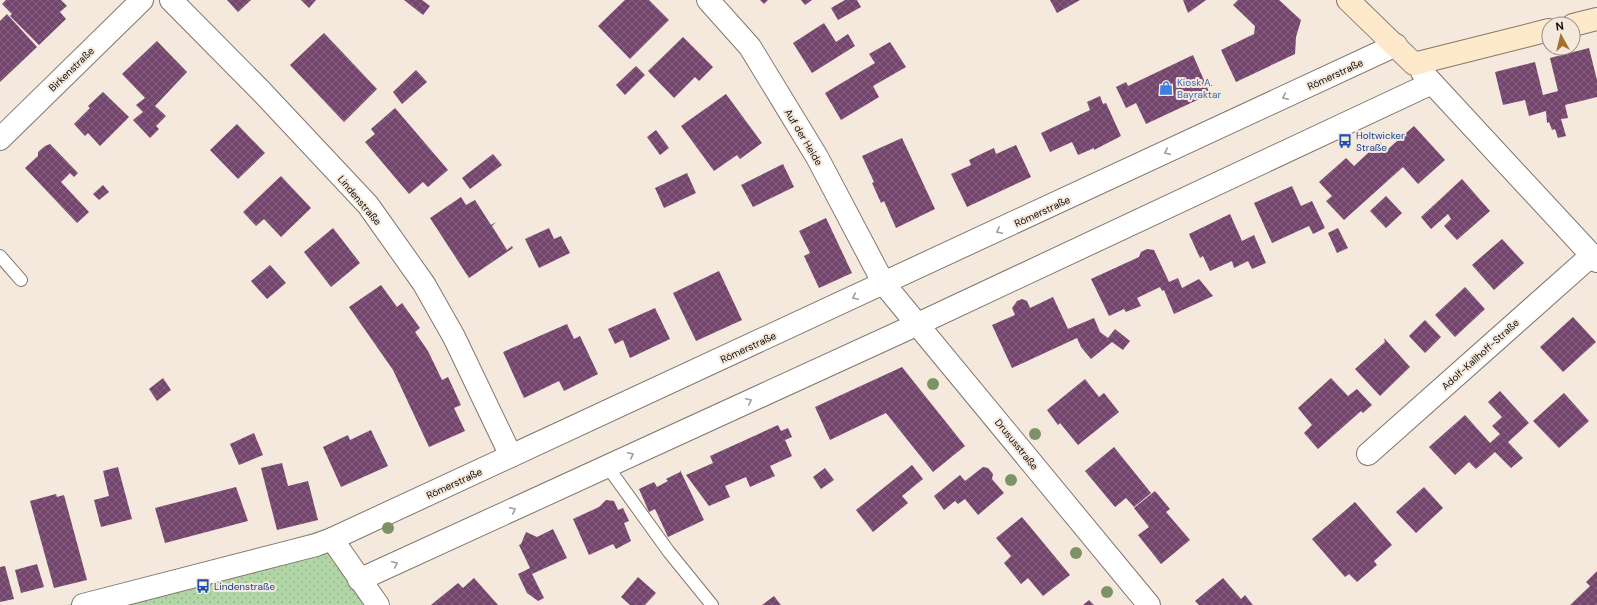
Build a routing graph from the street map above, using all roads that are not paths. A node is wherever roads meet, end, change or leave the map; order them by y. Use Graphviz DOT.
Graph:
graph roads {
  1 [pos="142,0"];
  2 [pos="171,0"];
  3 [pos="708,0"];
  4 [pos="1348,0"];
  5 [pos="1597,19"];
  6 [pos="1581,23"];
  7 [pos="1541,32"];
  8 [pos="1396,45"];
  9 [pos="1414,64"];
  10 [pos="1432,83"];
  11 [pos="0,139"];
  12 [pos="0,256"];
  13 [pos="1594,258"];
  14 [pos="22,280"];
  15 [pos="884,284"];
  16 [pos="918,324"];
  17 [pos="1368,454"];
  18 [pos="511,456"];
  19 [pos="607,466"];
  20 [pos="332,539"];
  21 [pos="359,580"];
  22 [pos="83,605"];
  23 [pos="378,605"];
  24 [pos="712,605"];
  25 [pos="1149,605"];
  1 -- 11 [label="street, Birkenstraße"];
  2 -- 18 [label="street, Lindenstraße"];
  3 -- 15 [label="street, Auf der Heide"];
  4 -- 8 [label="street"];
  5 -- 6 [label="street"];
  7 -- 9 [label="street"];
  8 -- 9 [label="street"];
  8 -- 15 [label="street, Römerstraße, one-way"];
  9 -- 10 [label="street"];
  10 -- 13 [label="street"];
  10 -- 16 [label="street"];
  12 -- 14 [label="lane"];
  13 -- 17 [label="street, Adolf-Kallhoff-Straße"];
  15 -- 16 [label="street, Drususstraße"];
  15 -- 18 [label="street, Römerstraße, one-way"];
  19 -- 16 [label="street, one-way"];
  16 -- 25 [label="street, Drususstraße"];
  18 -- 20 [label="street, Römerstraße"];
  21 -- 19 [label="street, one-way"];
  19 -- 24 [label="lane"];
  20 -- 21 [label="street"];
  20 -- 22 [label="street, Römerstraße"];
  21 -- 23 [label="street"];
}
